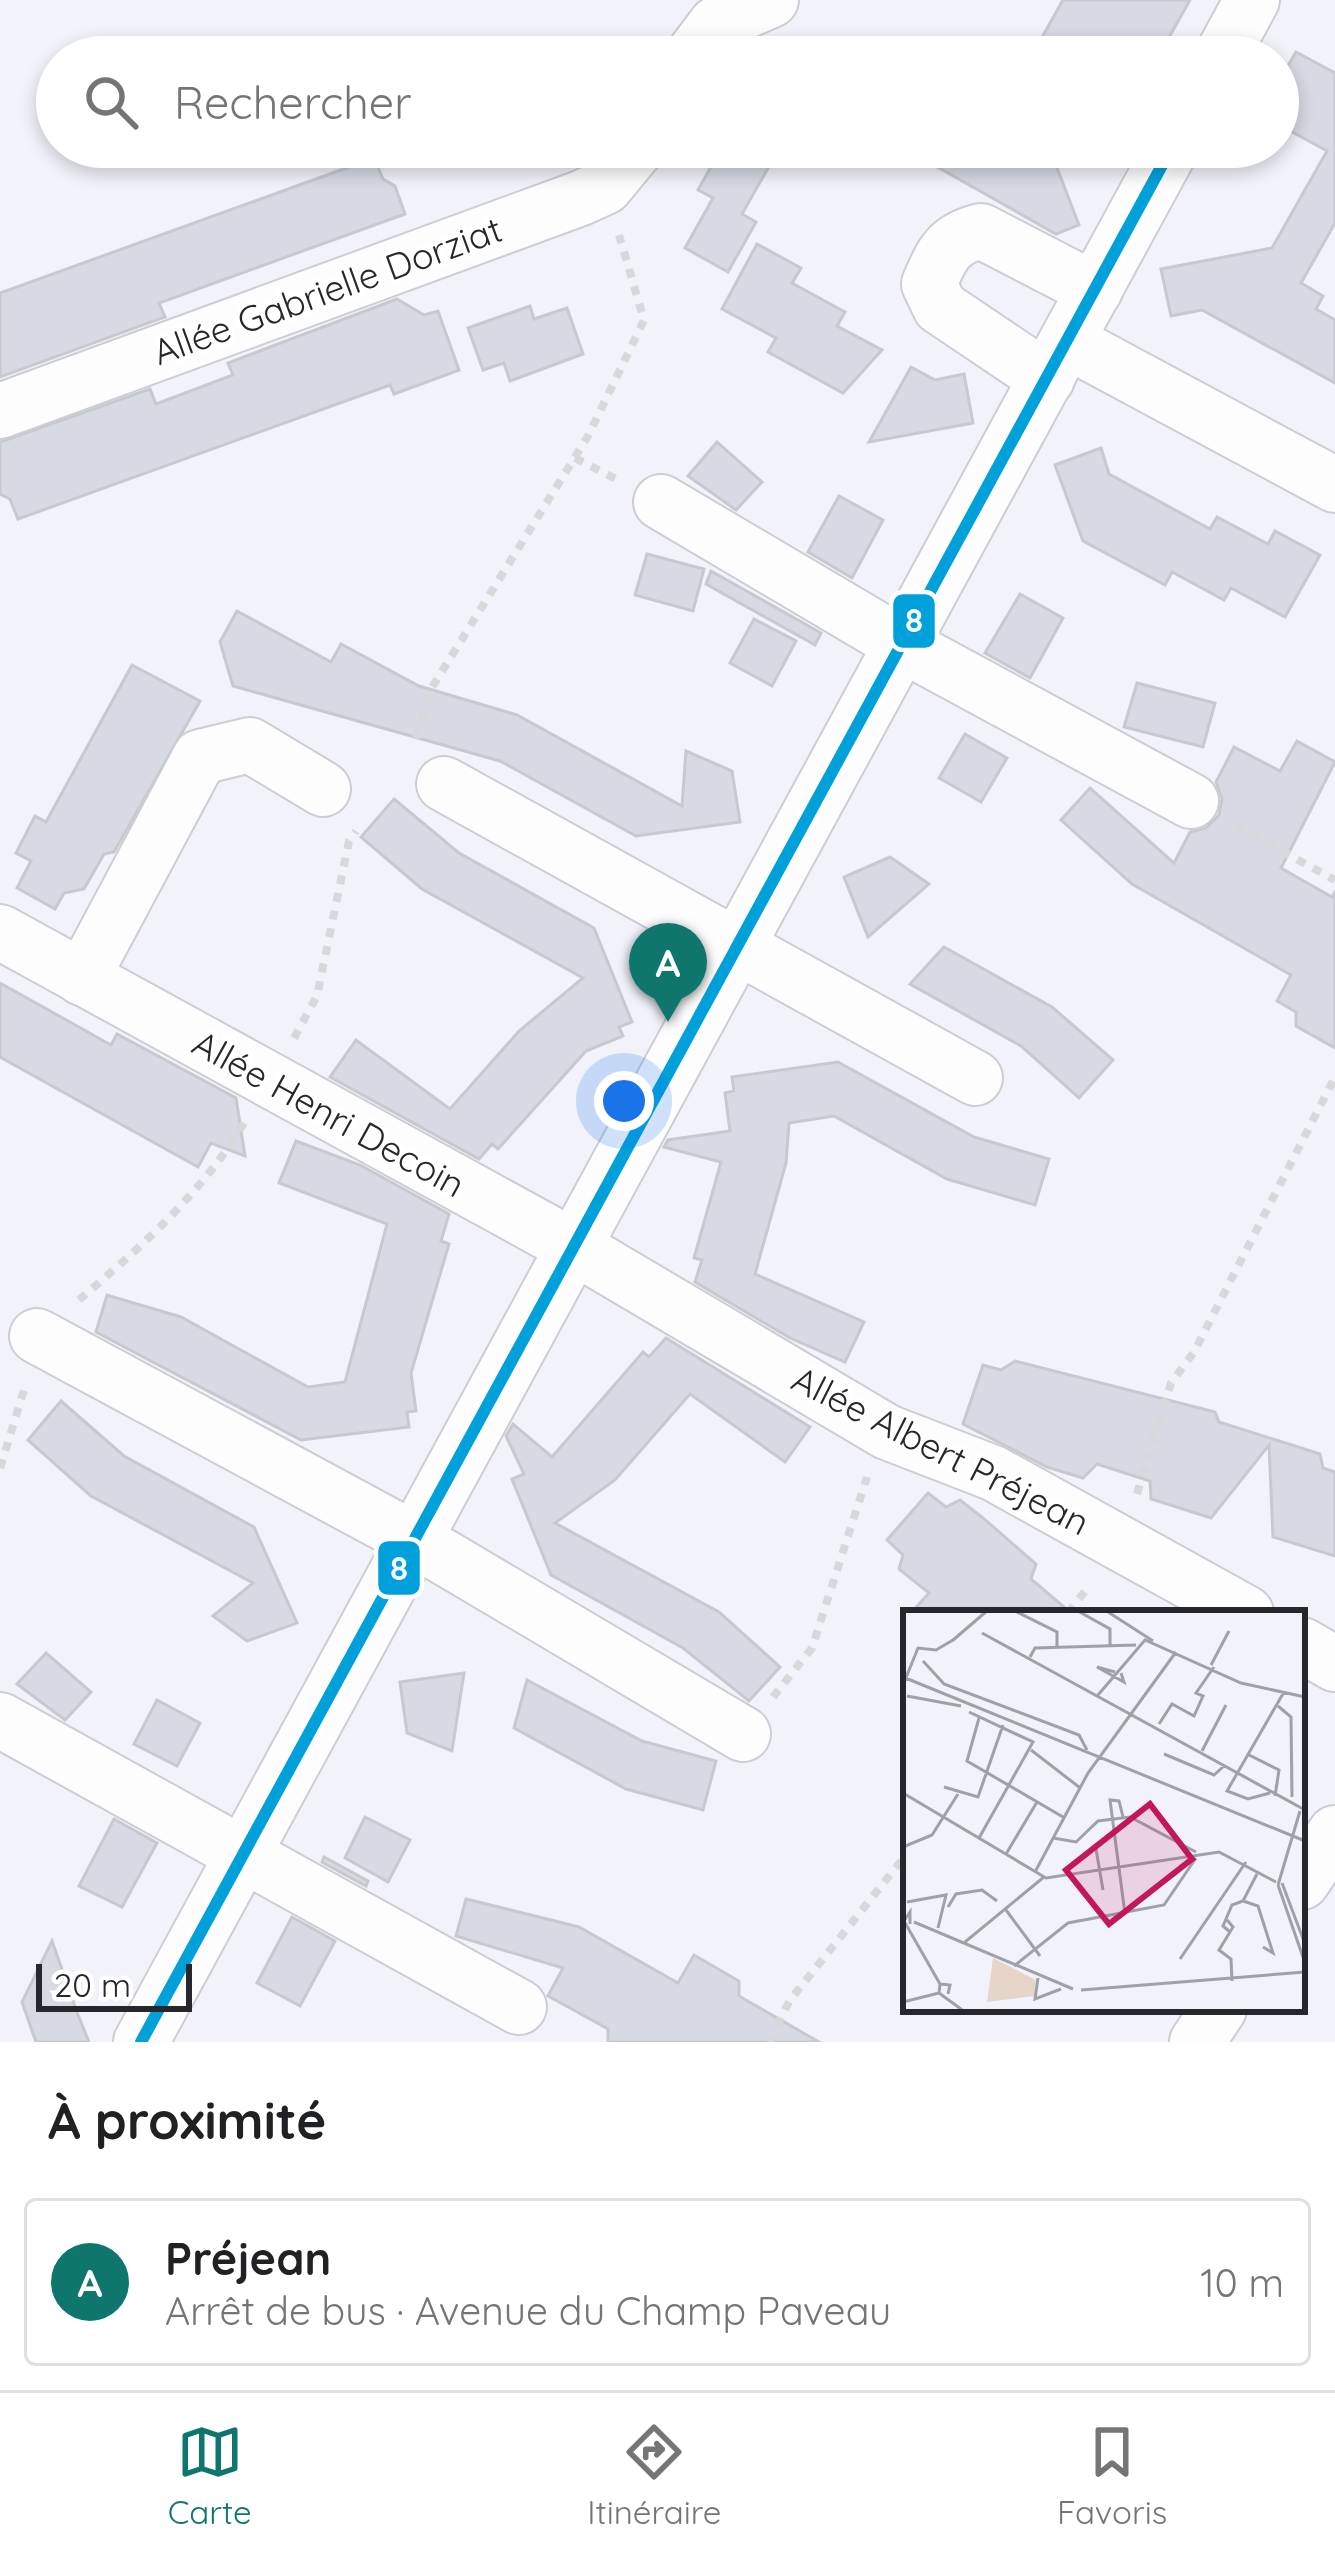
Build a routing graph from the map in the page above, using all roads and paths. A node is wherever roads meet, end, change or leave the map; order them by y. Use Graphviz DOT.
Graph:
graph roads {
  1 [pos="771,0"];
  2 [pos="1252,0"];
  3 [pos="705,27"];
  4 [pos="1232,36"];
  5 [pos="618,168"];
  6 [pos="621,168"];
  7 [pos="1161,168"];
  8 [pos="1095,290"];
  9 [pos="1057,360"];
  10 [pos="0,411"];
  11 [pos="1335,485"];
  12 [pos="661,502"];
  13 [pos="903,645"];
  14 [pos="427,770"];
  15 [pos="1191,801"];
  16 [pos="342,807"];
  17 [pos="1335,880"];
  18 [pos="0,932"];
  19 [pos="739,946"];
  20 [pos="82,978"];
  21 [pos="1335,1077"];
  22 [pos="975,1078"];
  23 [pos="269,1081"];
  24 [pos="576,1248"];
  25 [pos="37,1336"];
  26 [pos="887,1432"];
  27 [pos="0,1468"];
  28 [pos="417,1541"];
  29 [pos="1122,1543"];
  30 [pos="1070,1610"];
  31 [pos="1241,1610"];
  32 [pos="1305,1647"];
  33 [pos="1335,1664"];
  34 [pos="0,1720"];
  35 [pos="743,1734"];
  36 [pos="1335,1833"];
  37 [pos="246,1856"];
  38 [pos="903,1859"];
  39 [pos="1305,1878"];
  40 [pos="519,2007"];
  41 [pos="1217,2012"];
  42 [pos="141,2042"];
  43 [pos="770,2042"];
  44 [pos="1197,2042"];
  1 -- 3 [label="street"];
  2 -- 4 [label="street"];
  5 -- 10 [label="street, Allée Gabrielle Dorziat"];
  6 -- 14 [label="path"];
  7 -- 8 [label="street"];
  8 -- 9 [label="street"];
  8 -- 9 [label="street"];
  9 -- 11 [label="street"];
  9 -- 13 [label="street"];
  12 -- 13 [label="street"];
  13 -- 15 [label="street"];
  13 -- 19 [label="street"];
  14 -- 19 [label="street"];
  15 -- 17 [label="path"];
  16 -- 20 [label="street"];
  16 -- 23 [label="path"];
  18 -- 20 [label="street, Allée Henri Decoin"];
  19 -- 22 [label="street"];
  19 -- 24 [label="street"];
  20 -- 23 [label="street, Allée Henri Decoin"];
  21 -- 29 [label="path"];
  23 -- 24 [label="street, Allée Henri Decoin"];
  23 -- 25 [label="path"];
  24 -- 26 [label="street, Allée Albert Préjean"];
  24 -- 28 [label="street"];
  25 -- 27 [label="path"];
  25 -- 28 [label="street"];
  26 -- 29 [label="street, Allée Albert Préjean"];
  26 -- 35 [label="path"];
  28 -- 35 [label="street"];
  28 -- 37 [label="street"];
  29 -- 30 [label="path"];
  29 -- 31 [label="street, Allée Albert Préjean"];
  32 -- 33 [label="street"];
  34 -- 37 [label="street"];
  36 -- 39 [label="street"];
  37 -- 40 [label="street"];
  37 -- 42 [label="street"];
  38 -- 43 [label="path"];
  41 -- 44 [label="street"];
}
